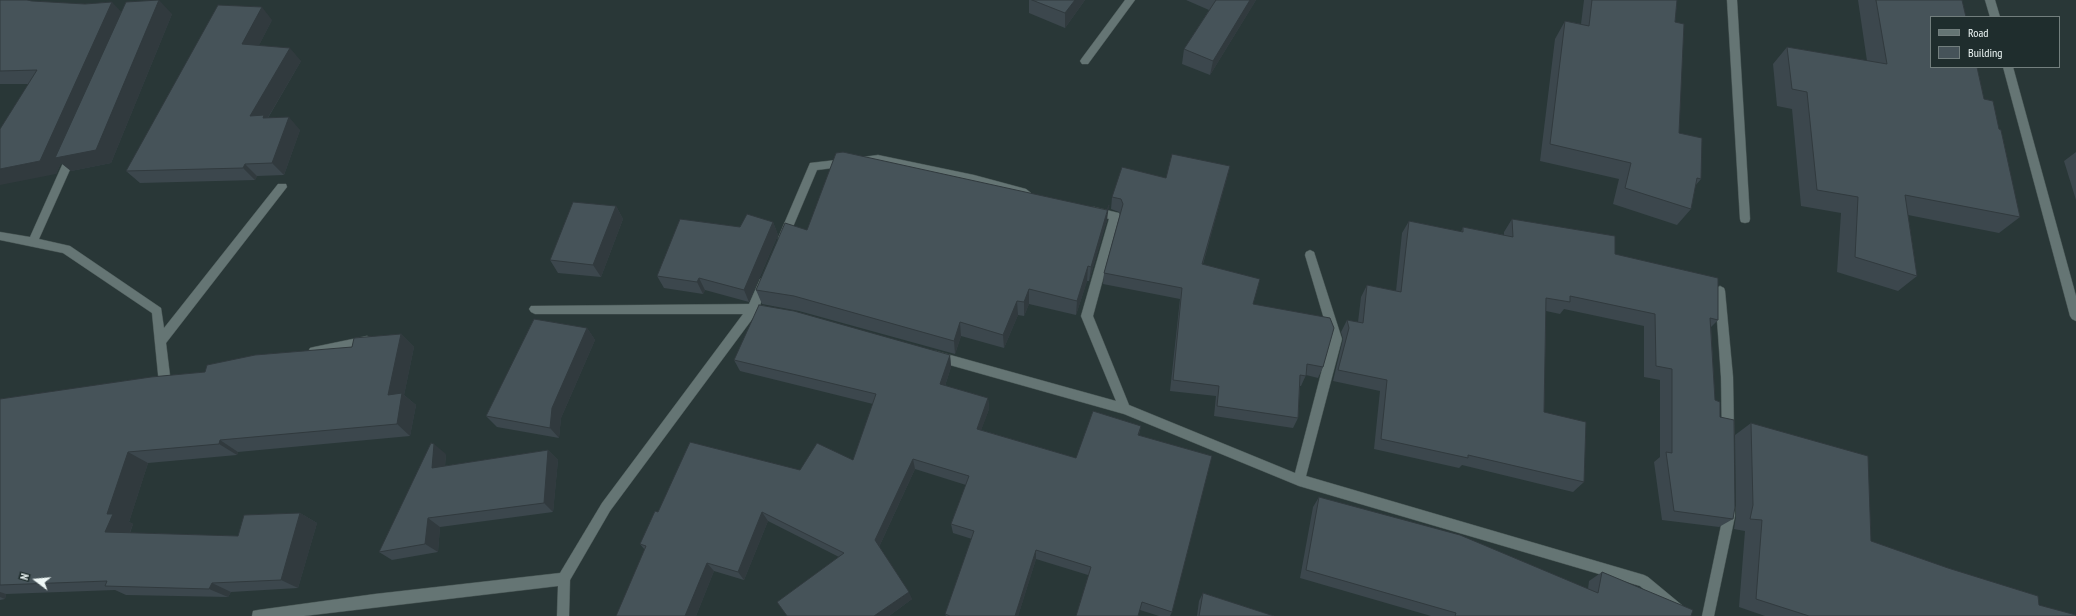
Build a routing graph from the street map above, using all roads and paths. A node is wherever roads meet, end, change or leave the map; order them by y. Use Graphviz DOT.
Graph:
graph roads {
  1 [pos="1130,0"];
  2 [pos="1732,0"];
  3 [pos="1990,0"];
  4 [pos="1994,16"];
  5 [pos="1086,61"];
  6 [pos="2008,68"];
  7 [pos="77,142"];
  8 [pos="282,187"];
  9 [pos="1034,195"];
  10 [pos="1085,208"];
  11 [pos="1745,219"];
  12 [pos="0,236"];
  13 [pos="33,242"];
  14 [pos="777,252"];
  15 [pos="1310,255"];
  16 [pos="768,273"];
  17 [pos="1720,291"];
  18 [pos="535,309"];
  19 [pos="753,309"];
  20 [pos="783,314"];
  21 [pos="2076,316"];
  22 [pos="375,339"];
  23 [pos="160,342"];
  24 [pos="305,354"];
  25 [pos="928,354"];
  26 [pos="165,383"];
  27 [pos="1125,409"];
  28 [pos="1728,447"];
  29 [pos="1299,480"];
  30 [pos="1729,493"];
  31 [pos="564,579"];
  32 [pos="258,616"];
  33 [pos="563,616"];
  34 [pos="1684,616"];
  35 [pos="1708,616"];
  1 -- 5 [label="street"];
  2 -- 11 [label="street"];
  3 -- 4 [label="street"];
  6 -- 21 [label="street"];
  7 -- 13 [label="street"];
  8 -- 23 [label="street"];
  9 -- 14 [label="street"];
  10 -- 27 [label="street"];
  12 -- 13 [label="street"];
  13 -- 23 [label="street"];
  15 -- 29 [label="street"];
  16 -- 19 [label="street"];
  17 -- 28 [label="street"];
  18 -- 19 [label="street"];
  19 -- 20 [label="street"];
  19 -- 31 [label="street"];
  22 -- 24 [label="street"];
  23 -- 26 [label="street"];
  25 -- 27 [label="street"];
  27 -- 29 [label="street"];
  29 -- 34 [label="street"];
  30 -- 35 [label="street"];
  31 -- 32 [label="street"];
  31 -- 33 [label="street"];
}
